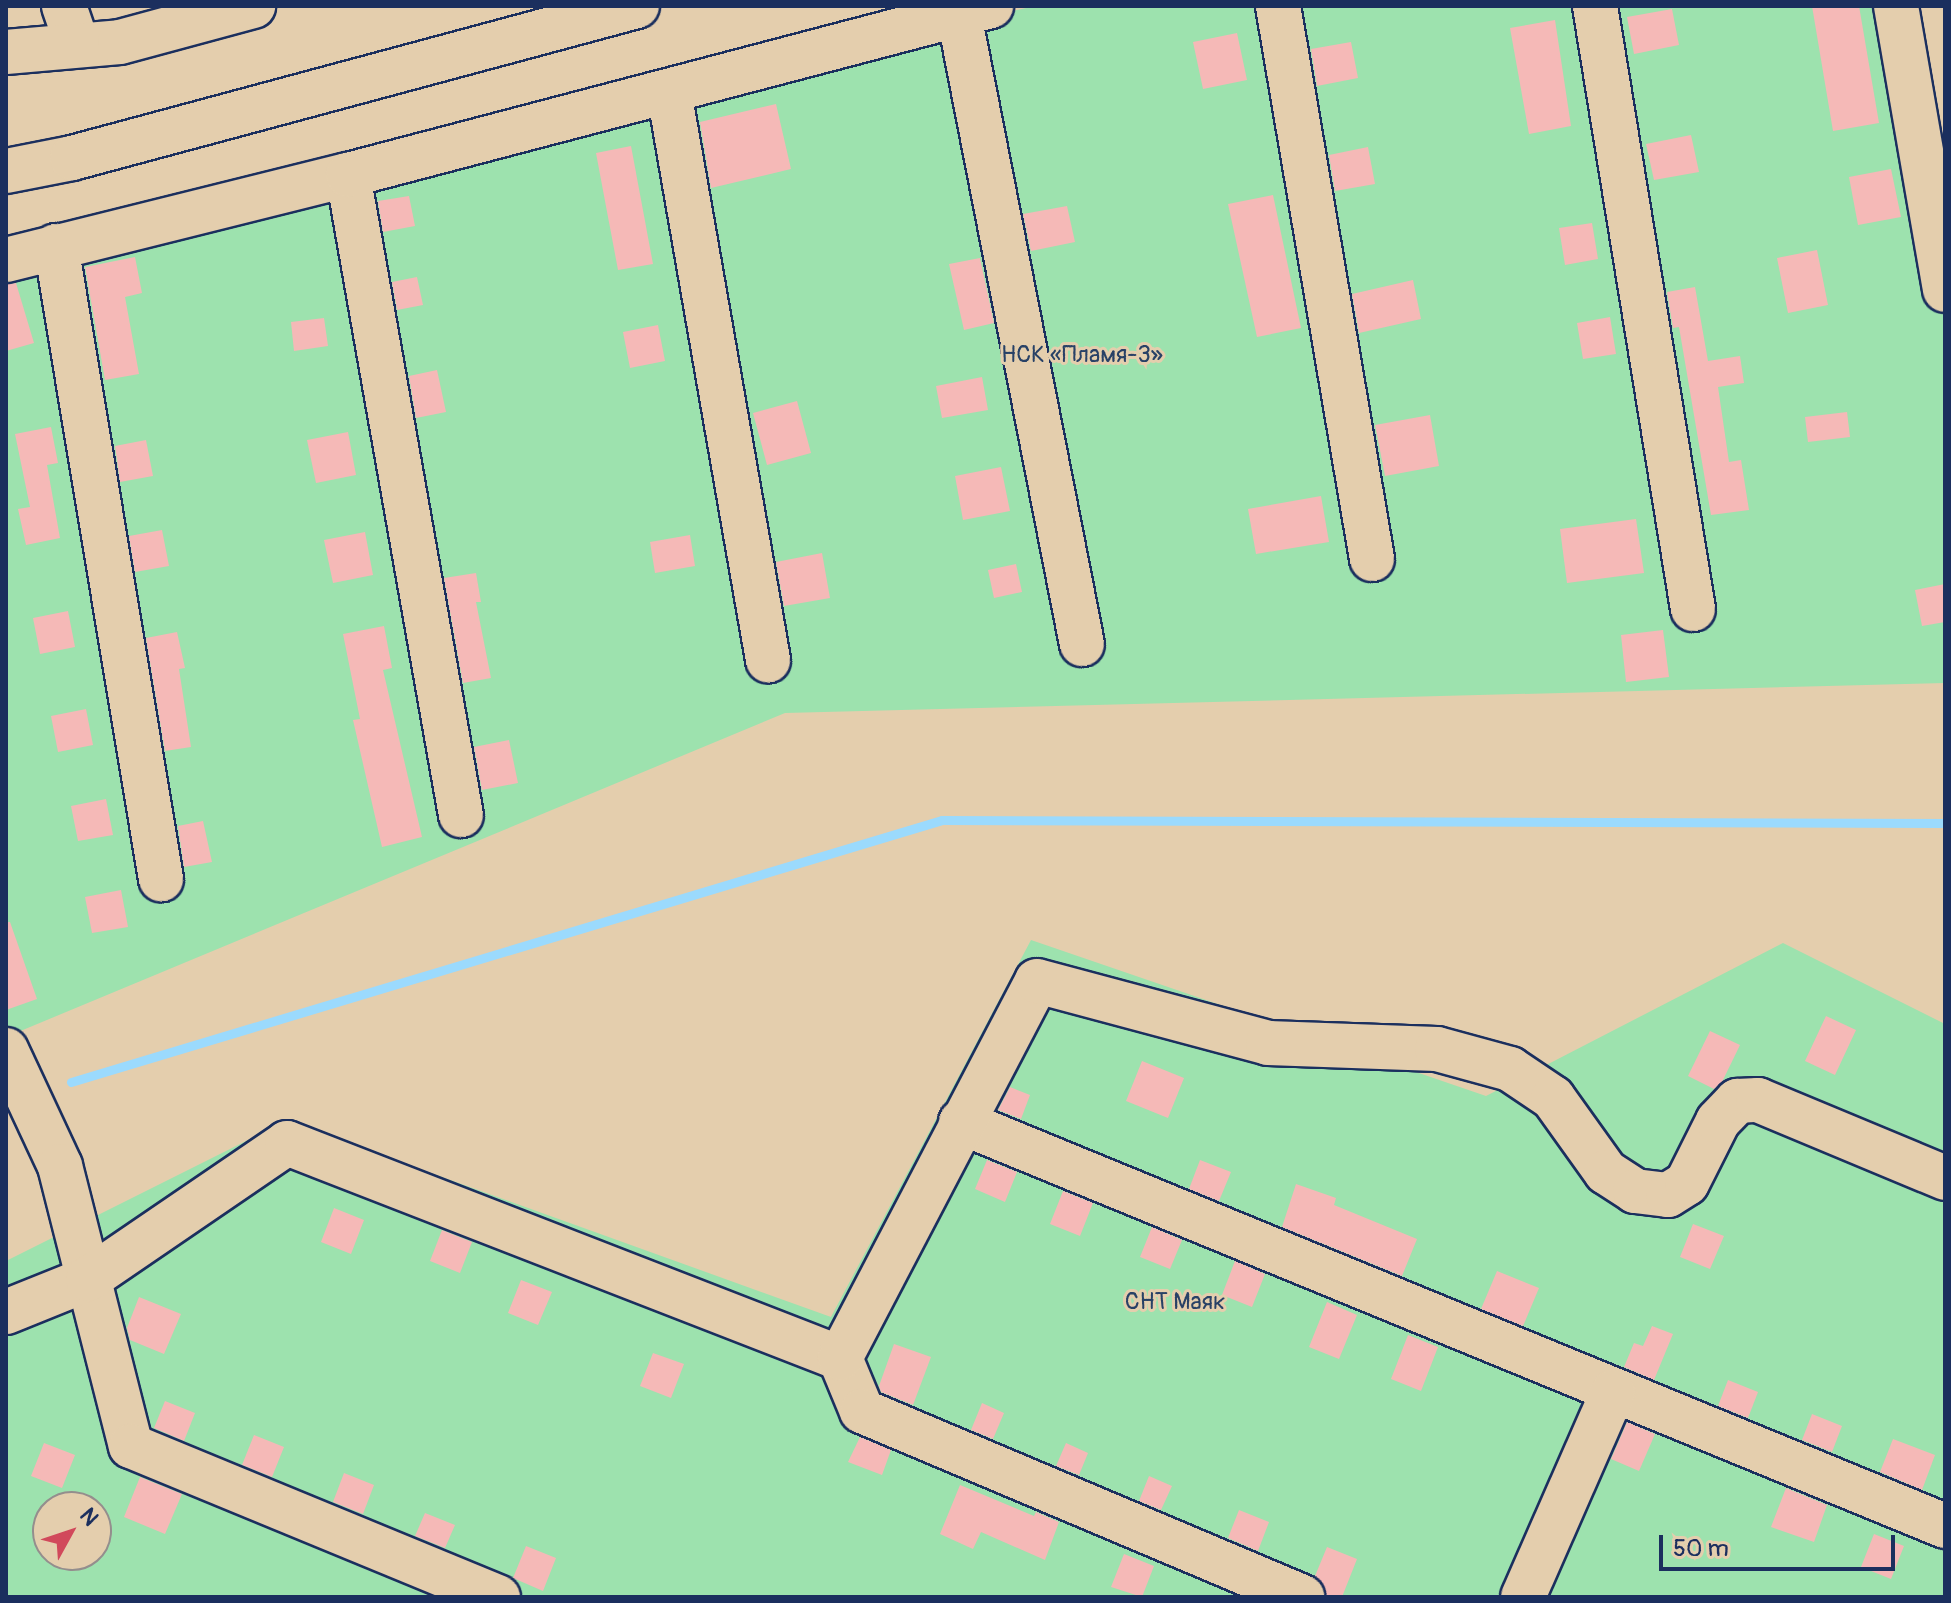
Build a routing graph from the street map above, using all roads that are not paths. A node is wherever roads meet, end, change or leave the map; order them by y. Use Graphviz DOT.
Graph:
graph roads {
  1 [pos="253,6"];
  2 [pos="637,6"];
  3 [pos="1278,6"];
  4 [pos="1595,6"];
  5 [pos="1896,6"];
  6 [pos="975,10"];
  7 [pos="71,24"];
  8 [pos="6,52"];
  9 [pos="669,92"];
  10 [pos="6,171"];
  11 [pos="348,175"];
  12 [pos="56,246"];
  13 [pos="6,260"];
  14 [pos="1945,290"];
  15 [pos="1372,559"];
  16 [pos="1693,609"];
  17 [pos="1082,644"];
  18 [pos="768,660"];
  19 [pos="461,815"];
  20 [pos="161,879"];
  21 [pos="6,1050"];
  22 [pos="961,1122"];
  23 [pos="1945,1178"];
  24 [pos="88,1279"];
  25 [pos="6,1312"];
  26 [pos="840,1358"];
  27 [pos="1613,1392"];
  28 [pos="1945,1526"];
  29 [pos="498,1597"];
  30 [pos="1302,1597"];
  31 [pos="1523,1597"];
  1 -- 7 [label="street"];
  2 -- 10 [label="street"];
  3 -- 15 [label="street"];
  4 -- 16 [label="street"];
  5 -- 14 [label="street"];
  6 -- 9 [label="street"];
  6 -- 17 [label="street"];
  7 -- 8 [label="street"];
  9 -- 11 [label="street"];
  9 -- 18 [label="street"];
  11 -- 12 [label="street"];
  11 -- 19 [label="street"];
  12 -- 13 [label="street"];
  12 -- 20 [label="street"];
  21 -- 24 [label="street"];
  22 -- 23 [label="street"];
  22 -- 26 [label="street"];
  22 -- 27 [label="street"];
  24 -- 25 [label="street"];
  24 -- 26 [label="street"];
  24 -- 29 [label="street"];
  26 -- 30 [label="street"];
  27 -- 28 [label="street"];
  27 -- 31 [label="street"];
}
